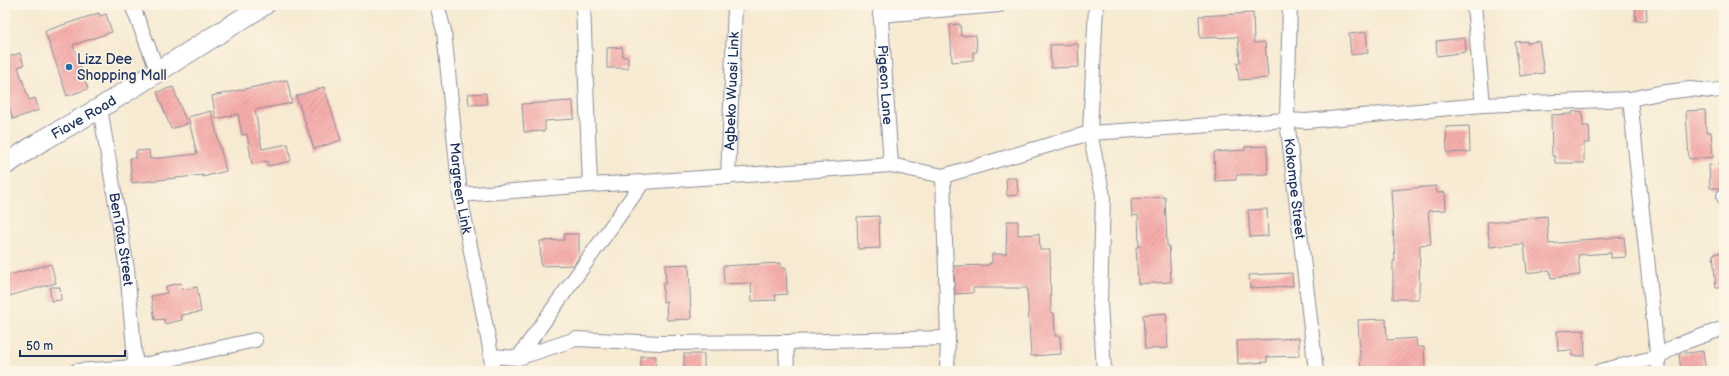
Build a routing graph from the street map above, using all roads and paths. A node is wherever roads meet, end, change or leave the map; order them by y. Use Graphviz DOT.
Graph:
graph roads {
  1 [pos="132,5"];
  2 [pos="264,5"];
  3 [pos="437,5"];
  4 [pos="583,5"];
  5 [pos="735,5"];
  6 [pos="999,5"];
  7 [pos="1096,5"];
  8 [pos="1290,5"];
  9 [pos="1474,5"];
  10 [pos="880,10"];
  11 [pos="158,72"];
  12 [pos="1724,89"];
  13 [pos="1630,99"];
  14 [pos="1483,105"];
  15 [pos="100,108"];
  16 [pos="1287,120"];
  17 [pos="1090,133"];
  18 [pos="891,164"];
  19 [pos="5,165"];
  20 [pos="728,176"];
  21 [pos="944,176"];
  22 [pos="643,182"];
  23 [pos="590,184"];
  24 [pos="460,195"];
  25 [pos="1724,328"];
  26 [pos="948,338"];
  27 [pos="255,340"];
  28 [pos="786,342"];
  29 [pos="491,356"];
  30 [pos="518,358"];
  31 [pos="1658,364"];
  32 [pos="136,369"];
  33 [pos="76,371"];
  34 [pos="493,371"];
  35 [pos="787,371"];
  36 [pos="947,371"];
  37 [pos="1104,371"];
  38 [pos="1316,371"];
  39 [pos="1600,371"];
  1 -- 11 [label="street"];
  2 -- 11 [label="street, Fiave Road"];
  3 -- 24 [label="street, Margreen Link"];
  4 -- 23 [label="street"];
  5 -- 20 [label="street, Agbeko Wuasi Link"];
  6 -- 10 [label="street"];
  7 -- 17 [label="street"];
  8 -- 16 [label="street, Kokompe Street"];
  9 -- 14 [label="street"];
  10 -- 18 [label="street, Pigeon Lane"];
  11 -- 15 [label="street, Fiave Road"];
  12 -- 13 [label="street"];
  13 -- 14 [label="street"];
  13 -- 31 [label="street"];
  14 -- 16 [label="street"];
  15 -- 19 [label="street, Fiave Road"];
  15 -- 32 [label="street, BenTota Street"];
  16 -- 17 [label="street"];
  16 -- 38 [label="street, Kokompe Street"];
  17 -- 21 [label="street"];
  17 -- 37 [label="street"];
  18 -- 20 [label="street"];
  18 -- 21 [label="street"];
  20 -- 22 [label="street"];
  21 -- 26 [label="street"];
  22 -- 23 [label="street"];
  22 -- 30 [label="street"];
  23 -- 24 [label="street"];
  24 -- 29 [label="street, Margreen Link"];
  25 -- 31 [label="street"];
  26 -- 28 [label="street"];
  26 -- 36 [label="street"];
  27 -- 32 [label="street"];
  28 -- 30 [label="street"];
  28 -- 35 [label="street"];
  29 -- 30 [label="street"];
  29 -- 34 [label="street, Margreen Link"];
  31 -- 39 [label="street"];
  32 -- 33 [label="street"];
}
